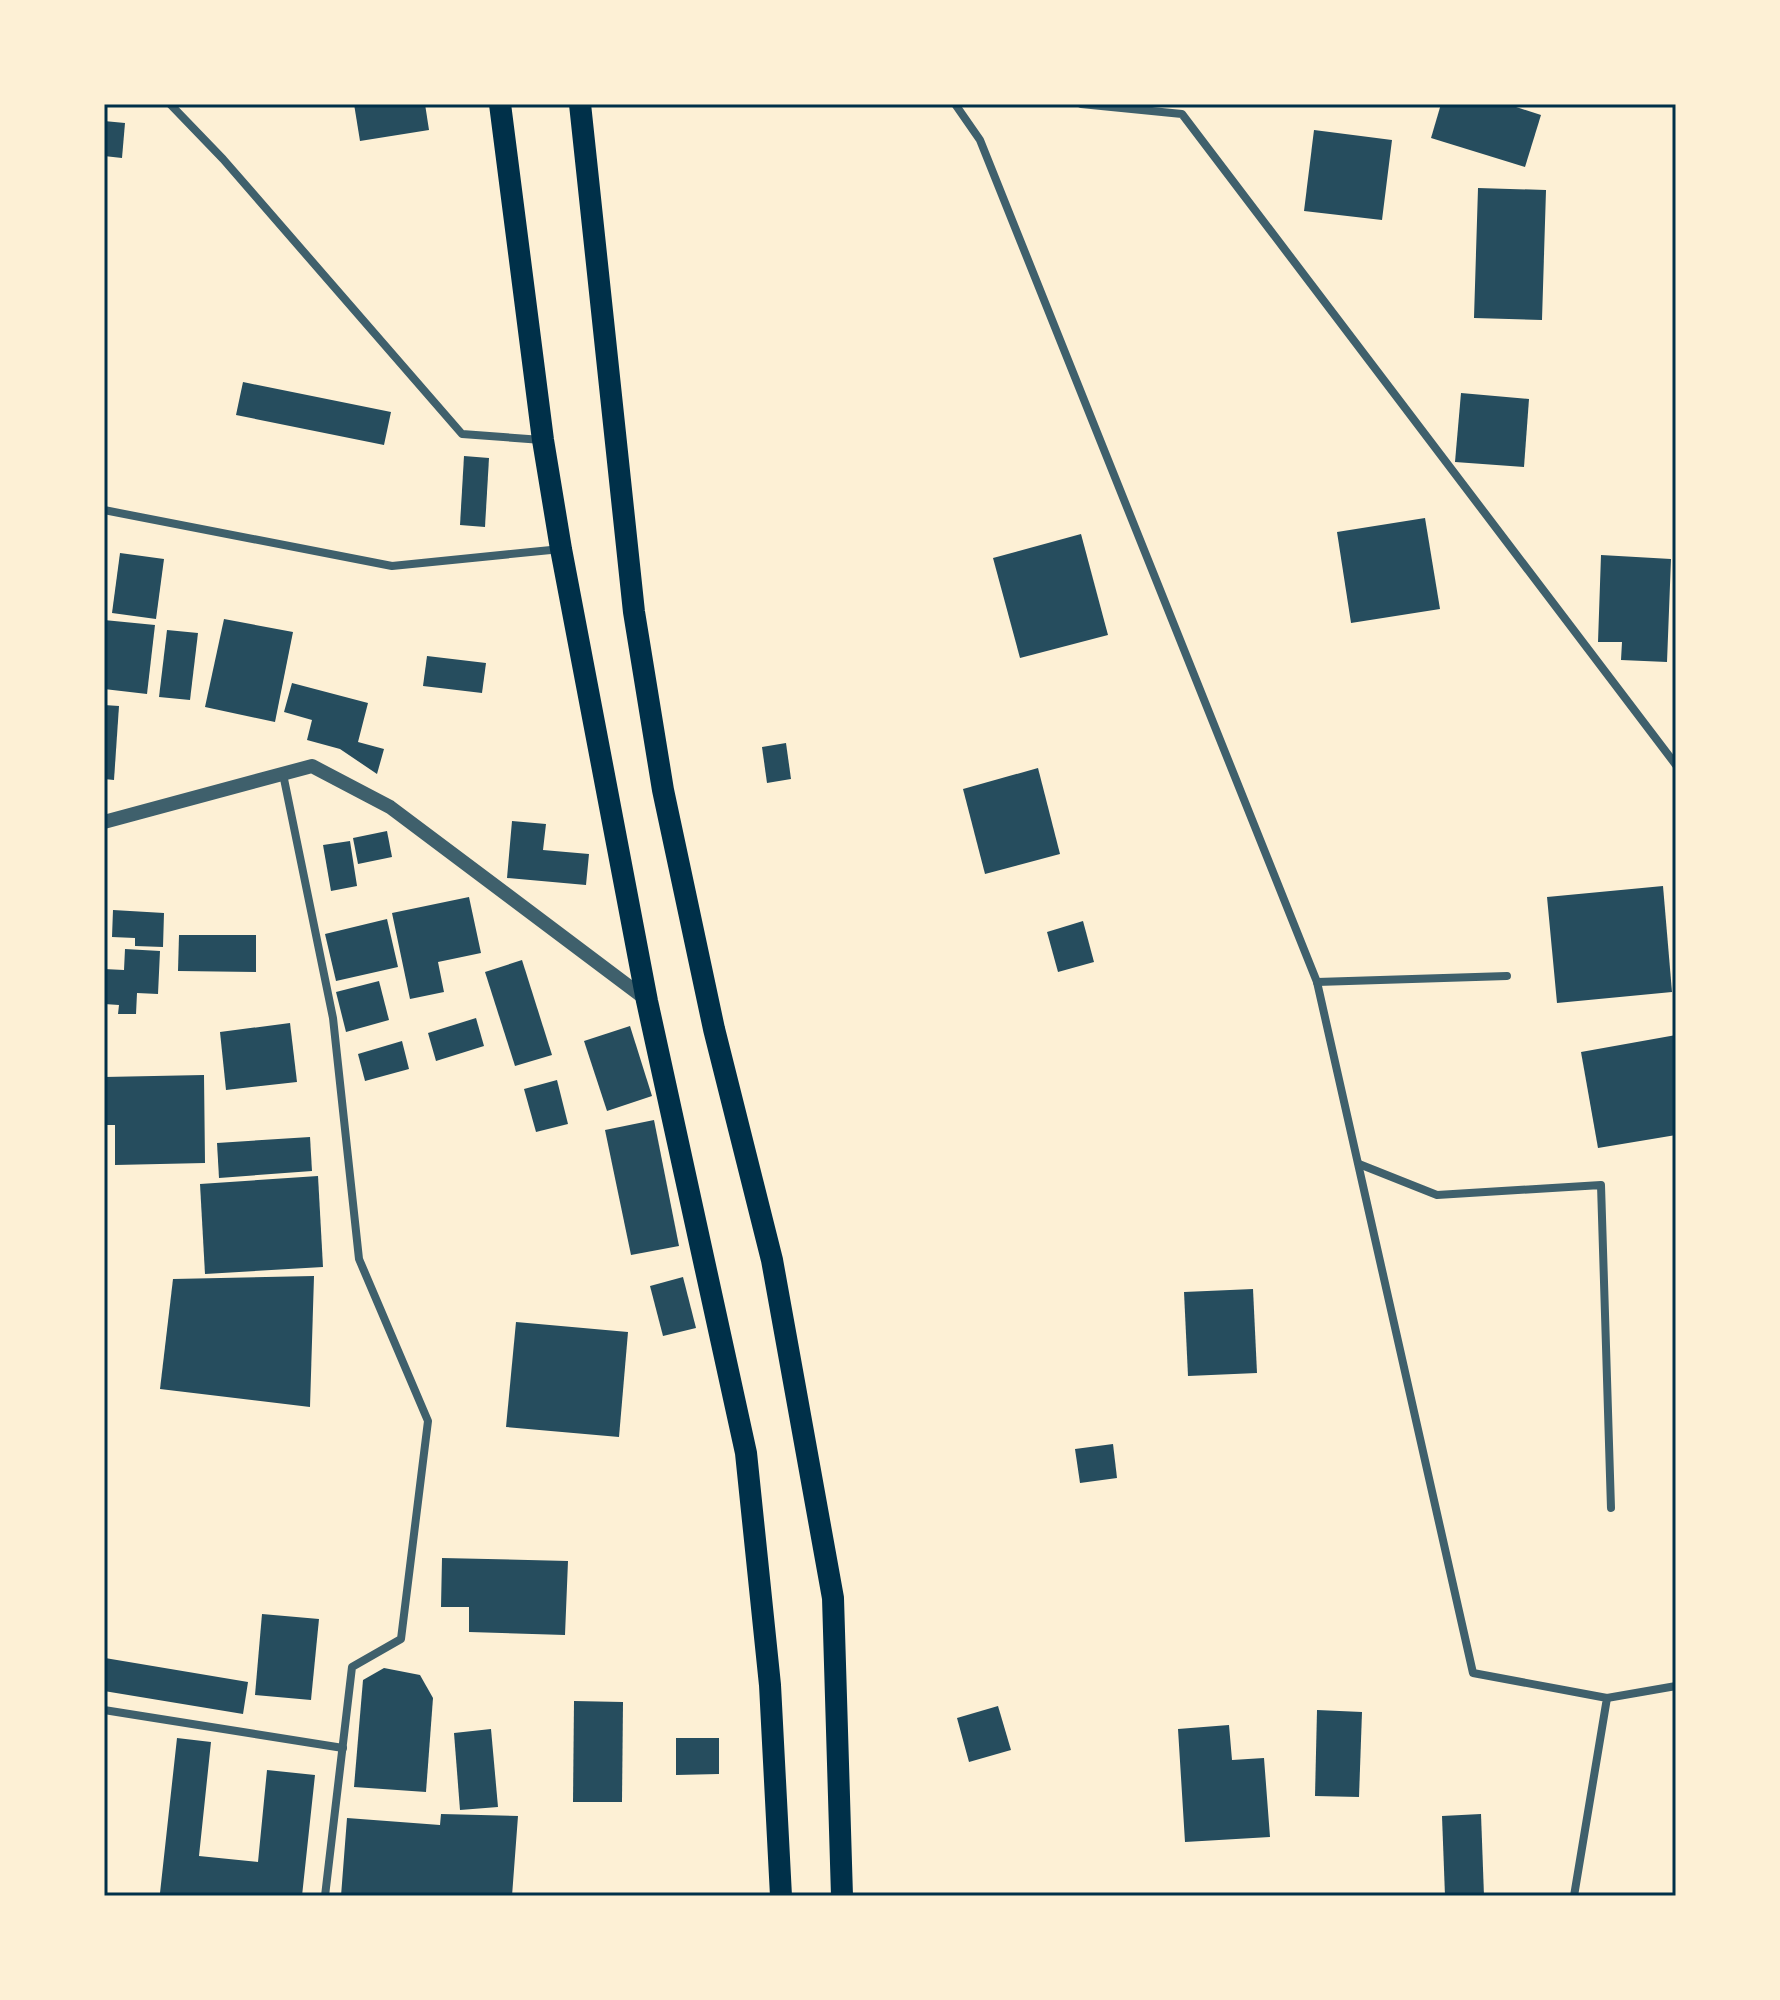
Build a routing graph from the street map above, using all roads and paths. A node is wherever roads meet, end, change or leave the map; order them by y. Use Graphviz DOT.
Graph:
graph roads {
  1 [pos="170,104"];
  2 [pos="500,104"];
  3 [pos="580,104"];
  4 [pos="955,104"];
  5 [pos="1081,104"];
  6 [pos="543,440"];
  7 [pos="104,510"];
  8 [pos="561,549"];
  9 [pos="1676,765"];
  10 [pos="283,774"];
  11 [pos="104,822"];
  12 [pos="1507,976"];
  13 [pos="1317,982"];
  14 [pos="647,1001"];
  15 [pos="1359,1164"];
  16 [pos="1611,1508"];
  17 [pos="1676,1686"];
  18 [pos="1607,1698"];
  19 [pos="104,1710"];
  20 [pos="343,1748"];
  21 [pos="325,1896"];
  22 [pos="781,1896"];
  23 [pos="842,1896"];
  24 [pos="1574,1896"];
  1 -- 6 [label="street"];
  2 -- 6 [label="highway"];
  3 -- 23 [label="highway"];
  4 -- 13 [label="street"];
  5 -- 9 [label="street"];
  6 -- 8 [label="highway"];
  7 -- 8 [label="street"];
  8 -- 14 [label="highway"];
  10 -- 11 [label="street"];
  10 -- 14 [label="street"];
  10 -- 20 [label="street"];
  12 -- 13 [label="street"];
  13 -- 15 [label="street"];
  14 -- 22 [label="highway"];
  15 -- 16 [label="street"];
  15 -- 18 [label="street"];
  17 -- 18 [label="street"];
  18 -- 24 [label="street"];
  19 -- 20 [label="street"];
  20 -- 21 [label="street"];
}
